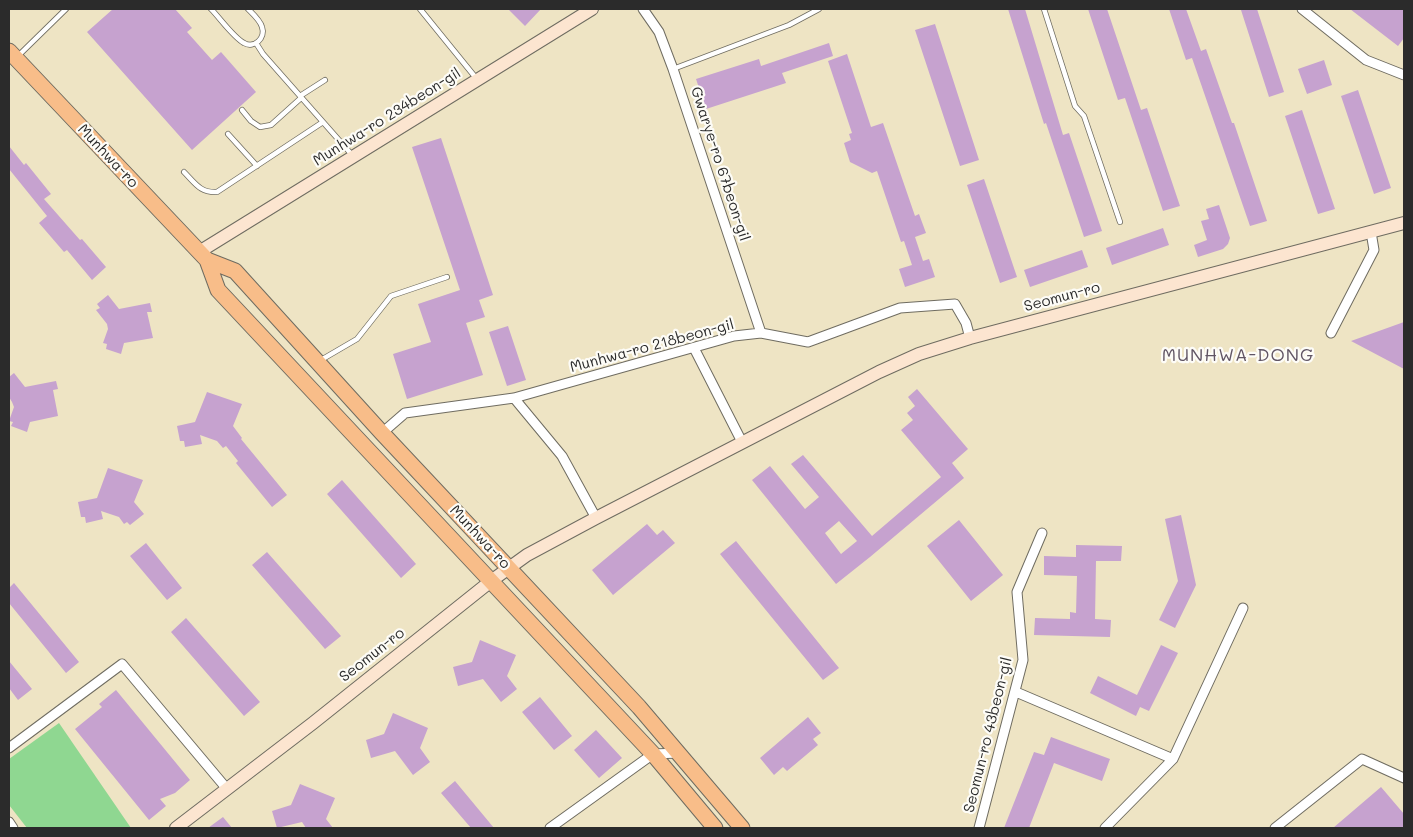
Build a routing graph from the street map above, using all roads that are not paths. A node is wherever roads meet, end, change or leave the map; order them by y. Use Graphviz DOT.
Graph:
graph roads {
  1 [pos="66,9"];
  2 [pos="211,9"];
  3 [pos="248,9"];
  4 [pos="420,9"];
  5 [pos="592,9"];
  6 [pos="644,9"];
  7 [pos="819,9"];
  8 [pos="1044,9"];
  9 [pos="1302,9"];
  10 [pos="256,43"];
  11 [pos="11,58"];
  12 [pos="673,69"];
  13 [pos="1404,75"];
  14 [pos="325,80"];
  15 [pos="478,80"];
  16 [pos="300,97"];
  17 [pos="242,110"];
  18 [pos="323,122"];
  19 [pos="228,134"];
  20 [pos="354,156"];
  21 [pos="257,166"];
  22 [pos="184,172"];
  23 [pos="1120,222"];
  24 [pos="1404,223"];
  25 [pos="1371,232"];
  26 [pos="203,256"];
  27 [pos="447,277"];
  28 [pos="761,333"];
  29 [pos="1330,333"];
  30 [pos="970,338"];
  31 [pos="694,348"];
  32 [pos="318,362"];
  33 [pos="514,398"];
  34 [pos="382,433"];
  35 [pos="742,442"];
  36 [pos="596,518"];
  37 [pos="1042,533"];
  38 [pos="509,568"];
  39 [pos="491,581"];
  40 [pos="1243,608"];
  41 [pos="1016,692"];
  42 [pos="9,748"];
  43 [pos="679,753"];
  44 [pos="654,754"];
  45 [pos="1173,759"];
  46 [pos="1404,778"];
  47 [pos="227,789"];
  48 [pos="9,822"];
  49 [pos="13,828"];
  50 [pos="176,828"];
  51 [pos="550,828"];
  52 [pos="715,828"];
  53 [pos="742,828"];
  54 [pos="978,828"];
  55 [pos="1106,828"];
  56 [pos="1275,828"];
  1 -- 11 [label="lane"];
  2 -- 10 [label="lane"];
  3 -- 10 [label="lane"];
  4 -- 15 [label="lane"];
  5 -- 15 [label="main road, Munhwa-ro 234beon-gil"];
  6 -- 12 [label="street, Gwarye-ro 67beon-gil"];
  7 -- 12 [label="lane"];
  8 -- 23 [label="lane"];
  9 -- 13 [label="street"];
  10 -- 16 [label="lane"];
  11 -- 26 [label="main road, Munhwa-ro"];
  12 -- 28 [label="street, Gwarye-ro 67beon-gil"];
  14 -- 16 [label="lane"];
  15 -- 20 [label="main road, Munhwa-ro 234beon-gil"];
  16 -- 17 [label="lane"];
  16 -- 18 [label="lane"];
  18 -- 20 [label="lane"];
  18 -- 21 [label="lane"];
  19 -- 21 [label="lane"];
  20 -- 26 [label="main road, Munhwa-ro 234beon-gil"];
  21 -- 22 [label="lane"];
  24 -- 25 [label="main road, Seomun-ro"];
  25 -- 29 [label="street"];
  25 -- 30 [label="main road, Seomun-ro"];
  26 -- 32 [label="main road, Munhwa-ro"];
  26 -- 39 [label="main road, Munhwa-ro"];
  27 -- 32 [label="lane"];
  28 -- 30 [label="street, Munhwa-ro 218beon-gil"];
  28 -- 31 [label="street, Munhwa-ro 218beon-gil"];
  30 -- 35 [label="main road, Seomun-ro"];
  31 -- 33 [label="street, Munhwa-ro 218beon-gil"];
  31 -- 35 [label="street"];
  32 -- 34 [label="main road, Munhwa-ro"];
  33 -- 34 [label="street, Munhwa-ro 218beon-gil"];
  33 -- 36 [label="street"];
  34 -- 38 [label="main road, Munhwa-ro"];
  35 -- 36 [label="main road, Seomun-ro"];
  36 -- 38 [label="main road, Seomun-ro"];
  37 -- 41 [label="street, Seomun-ro 43beon-gil"];
  38 -- 39 [label="main road, Seomun-ro"];
  38 -- 43 [label="main road, Munhwa-ro"];
  39 -- 44 [label="main road, Munhwa-ro"];
  39 -- 47 [label="main road, Seomun-ro"];
  40 -- 45 [label="street"];
  41 -- 45 [label="street"];
  41 -- 54 [label="street, Seomun-ro 43beon-gil"];
  42 -- 47 [label="street"];
  43 -- 44 [label="street"];
  43 -- 53 [label="main road, Munhwa-ro"];
  44 -- 51 [label="street"];
  44 -- 52 [label="main road, Munhwa-ro"];
  45 -- 55 [label="street"];
  46 -- 56 [label="street"];
  47 -- 50 [label="main road, Seomun-ro"];
  48 -- 49 [label="street"];
}
